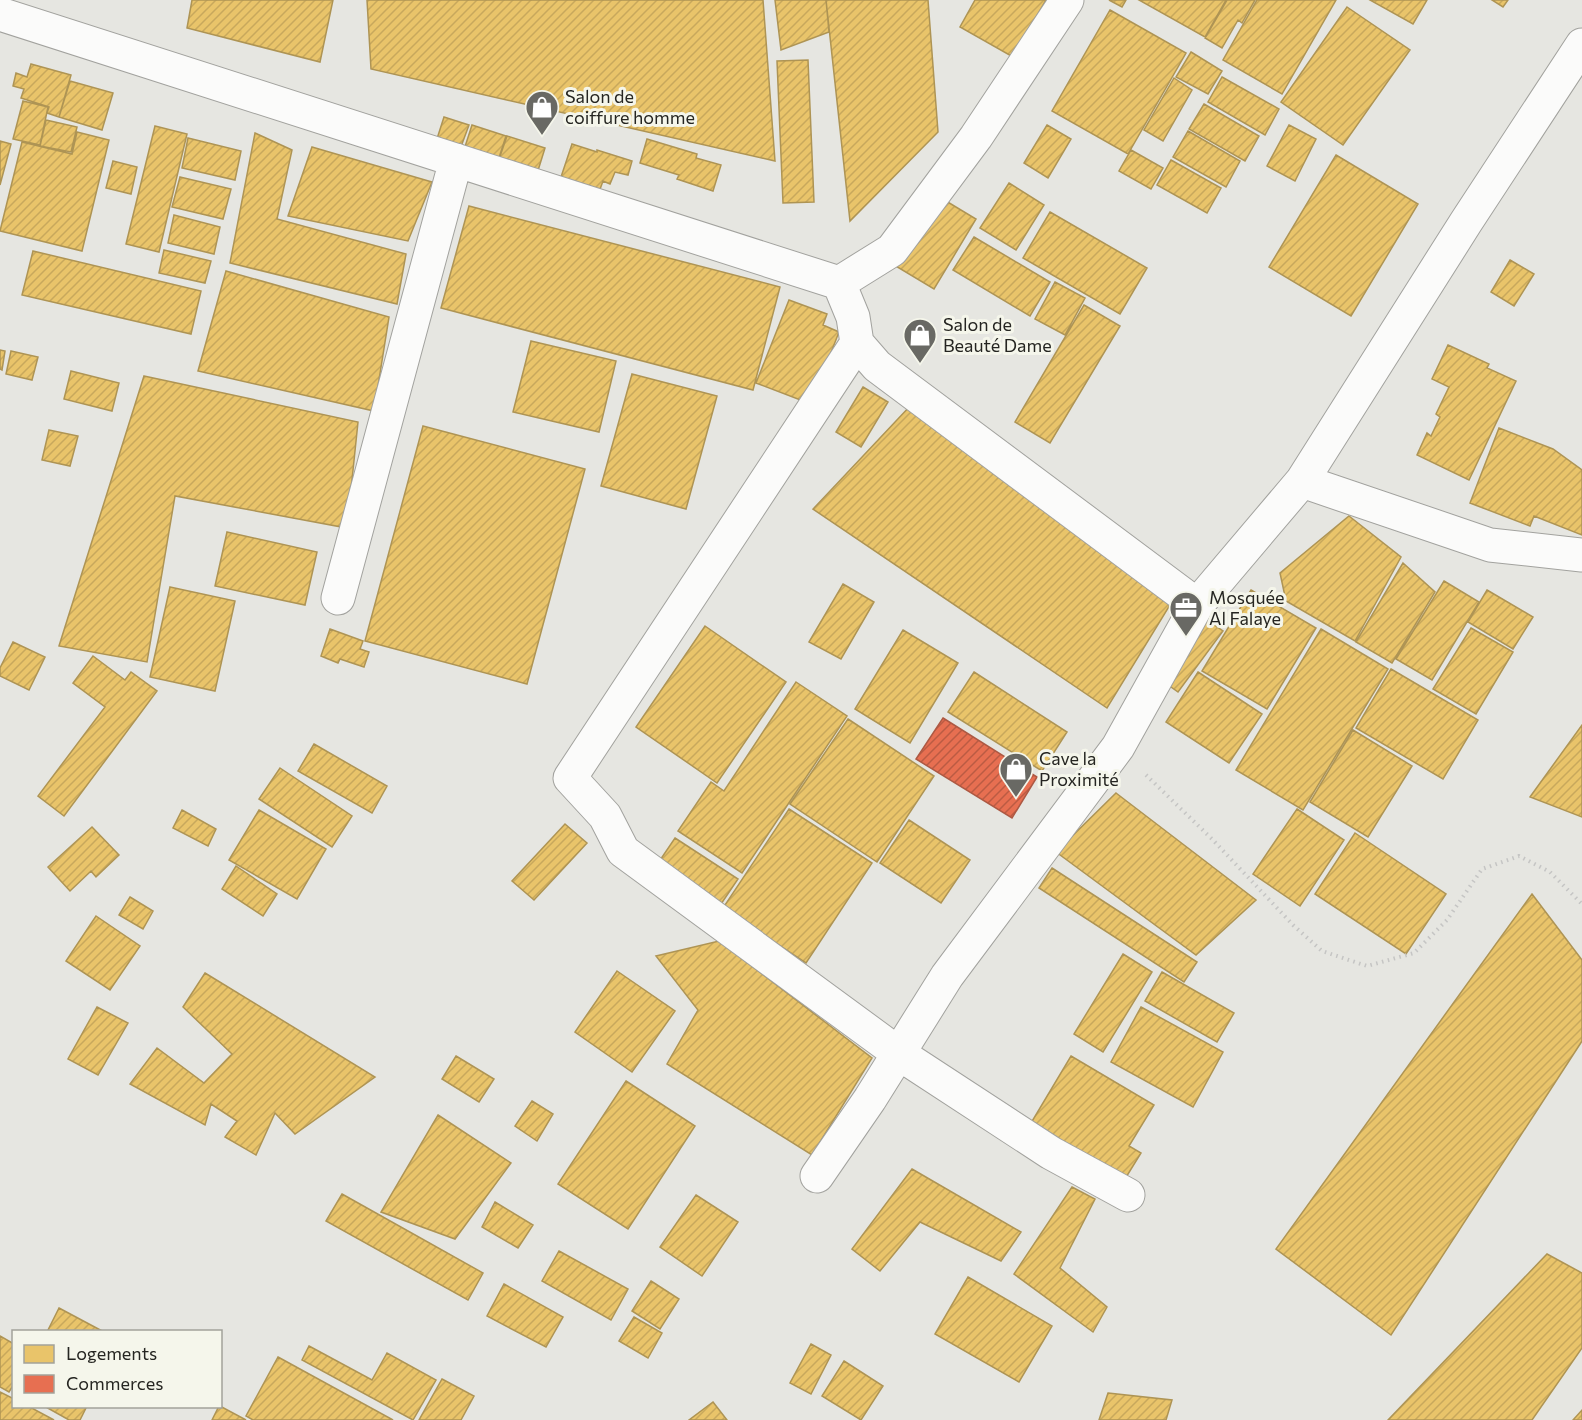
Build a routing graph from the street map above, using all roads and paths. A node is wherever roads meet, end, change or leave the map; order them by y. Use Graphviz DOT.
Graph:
graph roads {
  1 [pos="1067,0"];
  2 [pos="0,14"];
  3 [pos="1582,45"];
  4 [pos="456,160"];
  5 [pos="839,283"];
  6 [pos="857,343"];
  7 [pos="1302,482"];
  8 [pos="1582,555"];
  9 [pos="338,598"];
  10 [pos="1197,605"];
  11 [pos="1118,747"];
  12 [pos="1582,904"];
  13 [pos="898,1053"];
  14 [pos="817,1176"];
  15 [pos="1128,1195"];
  1 -- 5 [label="street"];
  2 -- 4 [label="street"];
  3 -- 7 [label="street"];
  4 -- 5 [label="street"];
  4 -- 9 [label="street"];
  5 -- 6 [label="street"];
  6 -- 10 [label="street"];
  6 -- 13 [label="street"];
  7 -- 8 [label="street"];
  7 -- 10 [label="street"];
  10 -- 11 [label="street"];
  11 -- 12 [label="path"];
  11 -- 13 [label="street"];
  13 -- 14 [label="street"];
  13 -- 15 [label="street"];
}
